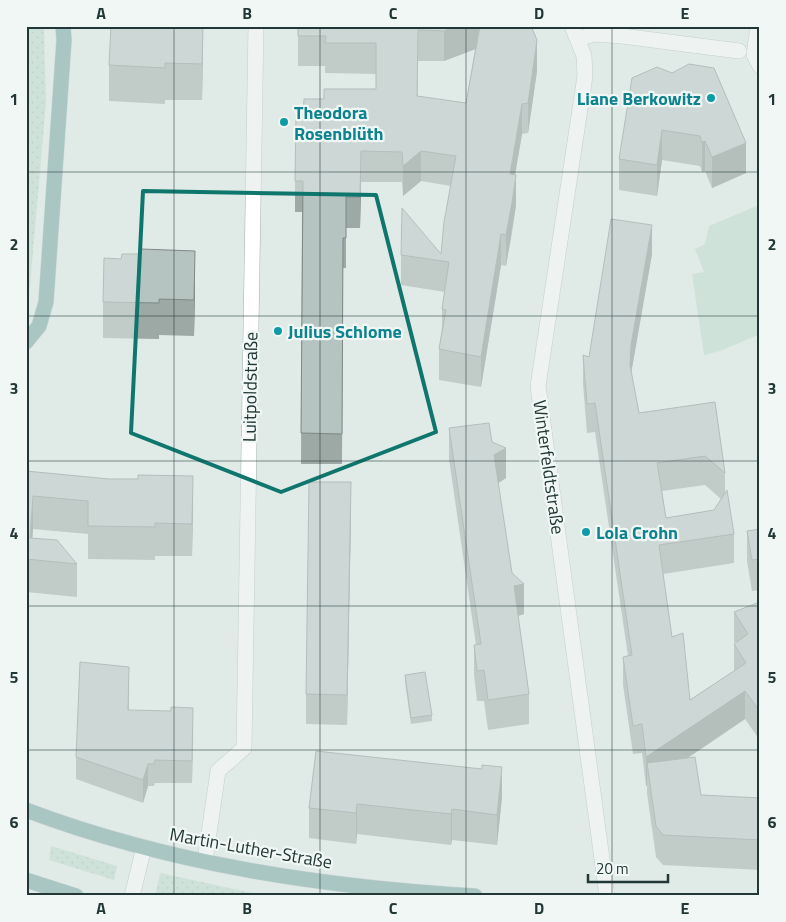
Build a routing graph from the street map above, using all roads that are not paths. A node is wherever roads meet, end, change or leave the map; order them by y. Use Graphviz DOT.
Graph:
graph roads {
  1 [pos="63,26"];
  2 [pos="256,26"];
  3 [pos="758,26"];
  4 [pos="575,33"];
  5 [pos="739,52"];
  6 [pos="757,61"];
  7 [pos="26,342"];
  8 [pos="26,810"];
  9 [pos="144,847"];
  10 [pos="205,861"];
  11 [pos="26,880"];
  12 [pos="76,896"];
  13 [pos="132,896"];
  14 [pos="475,896"];
  15 [pos="607,896"];
  1 -- 7 [label="main road"];
  2 -- 10 [label="street, Luitpoldstraße"];
  3 -- 6 [label="street"];
  4 -- 5 [label="street"];
  4 -- 15 [label="street, Winterfeldtstraße"];
  8 -- 9 [label="main road, Martin-Luther-Straße"];
  9 -- 10 [label="main road, Martin-Luther-Straße"];
  9 -- 13 [label="street"];
  10 -- 14 [label="main road, Martin-Luther-Straße"];
  11 -- 12 [label="main road"];
}
